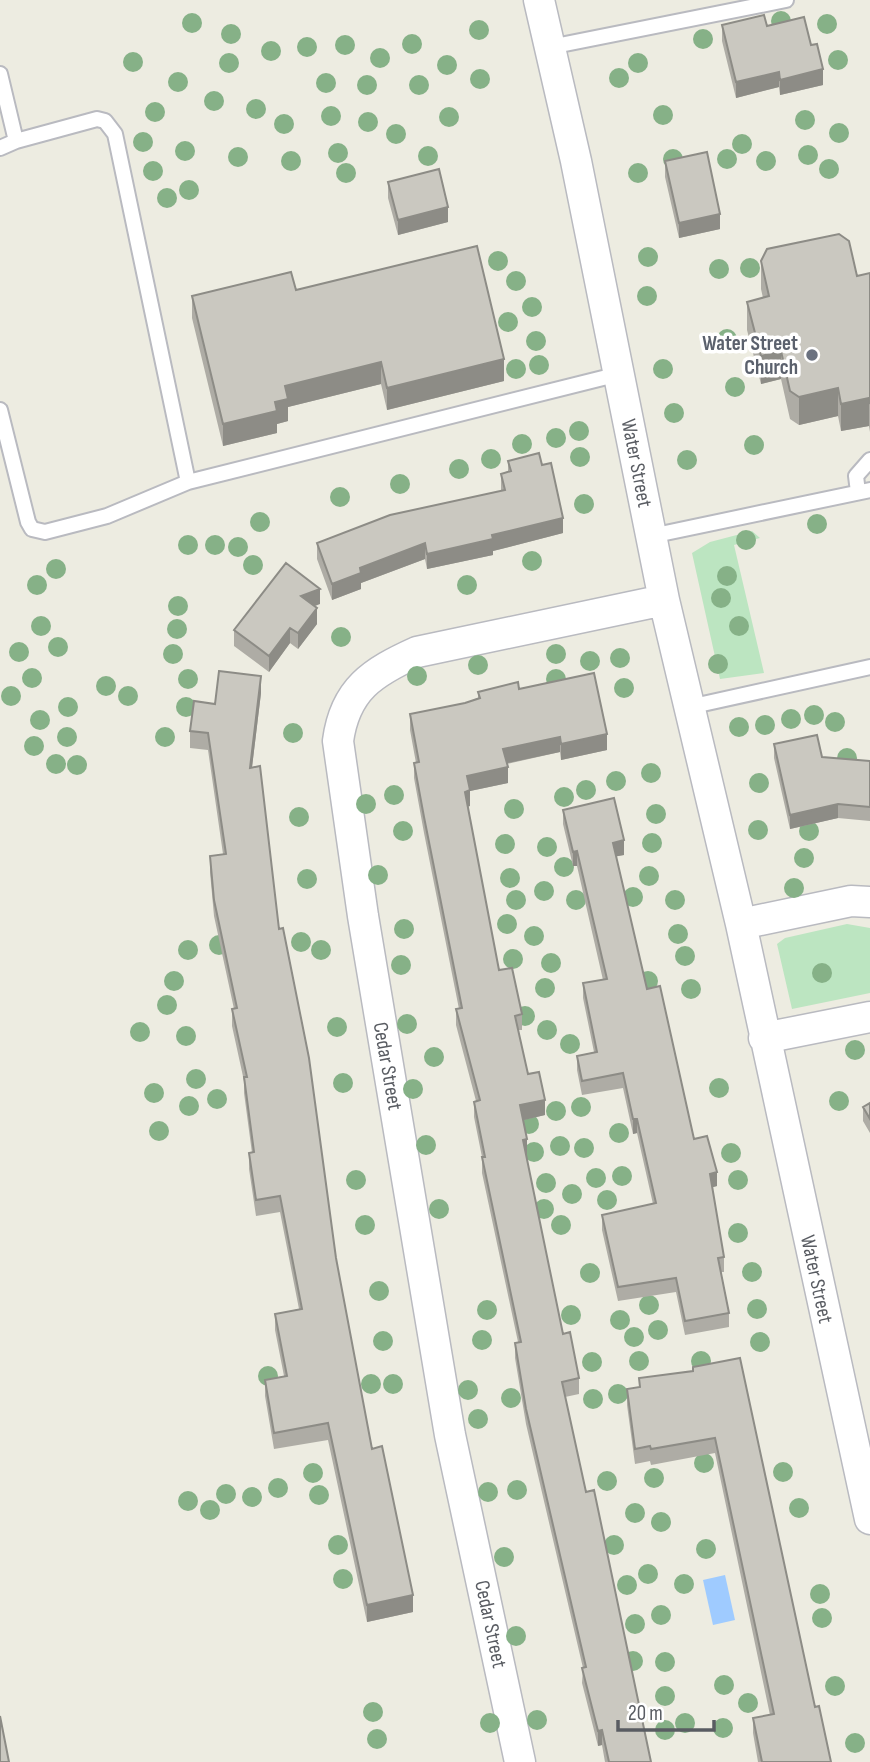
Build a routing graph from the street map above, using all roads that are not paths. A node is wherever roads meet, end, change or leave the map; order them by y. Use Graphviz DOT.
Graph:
graph roads {
  1 [pos="540,0"];
  2 [pos="786,0"];
  3 [pos="550,47"];
  4 [pos="0,74"];
  5 [pos="16,141"];
  6 [pos="0,148"];
  7 [pos="619,373"];
  8 [pos="0,410"];
  9 [pos="870,460"];
  10 [pos="188,482"];
  11 [pos="864,491"];
  12 [pos="651,536"];
  13 [pos="664,600"];
  14 [pos="870,667"];
  15 [pos="689,707"];
  16 [pos="870,902"];
  17 [pos="741,924"];
  18 [pos="870,1017"];
  19 [pos="764,1038"];
  20 [pos="870,1519"];
  21 [pos="520,1762"];
  1 -- 3 [label="street, Water Street"];
  2 -- 3 [label="lane"];
  3 -- 7 [label="street, Water Street"];
  4 -- 5 [label="lane"];
  5 -- 6 [label="lane"];
  5 -- 10 [label="lane"];
  7 -- 10 [label="lane"];
  7 -- 12 [label="street, Water Street"];
  8 -- 10 [label="lane"];
  9 -- 11 [label="lane"];
  11 -- 12 [label="lane"];
  12 -- 13 [label="street, Water Street"];
  13 -- 15 [label="street, Water Street"];
  13 -- 21 [label="street, Cedar Street"];
  14 -- 15 [label="lane"];
  15 -- 17 [label="street, Water Street"];
  16 -- 17 [label="street"];
  17 -- 19 [label="street, Water Street"];
  18 -- 19 [label="street"];
  19 -- 20 [label="street, Water Street"];
}
